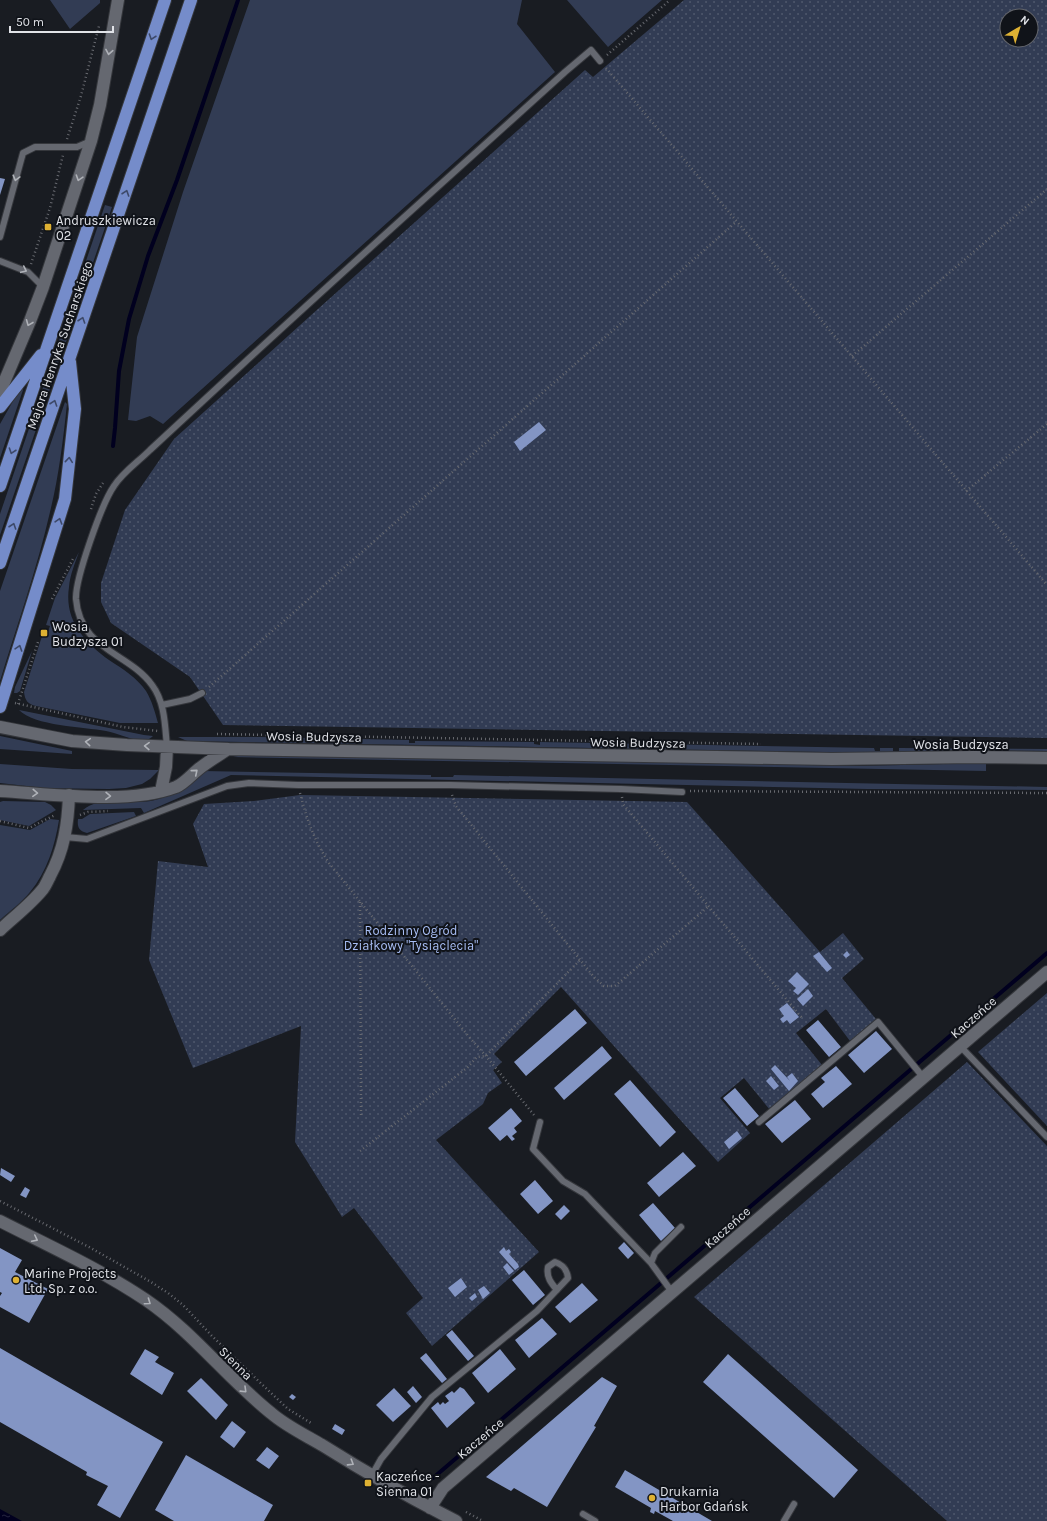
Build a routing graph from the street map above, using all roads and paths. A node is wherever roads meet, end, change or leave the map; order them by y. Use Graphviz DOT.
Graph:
graph roads {
  1 [pos="118,0"];
  2 [pos="165,0"];
  3 [pos="191,0"];
  4 [pos="670,0"];
  5 [pos="100,22"];
  6 [pos="600,61"];
  7 [pos="92,141"];
  8 [pos="66,142"];
  9 [pos="63,155"];
  10 [pos="1047,189"];
  11 [pos="736,222"];
  12 [pos="0,237"];
  13 [pos="0,261"];
  14 [pos="31,263"];
  15 [pos="43,287"];
  16 [pos="47,347"];
  17 [pos="852,356"];
  18 [pos="70,357"];
  19 [pos="0,392"];
  20 [pos="0,407"];
  21 [pos="1047,424"];
  22 [pos="0,486"];
  23 [pos="966,491"];
  24 [pos="0,563"];
  25 [pos="1047,585"];
  26 [pos="38,642"];
  27 [pos="202,693"];
  28 [pos="162,705"];
  29 [pos="0,707"];
  30 [pos="0,727"];
  31 [pos="166,732"];
  32 [pos="210,734"];
  33 [pos="766,744"];
  34 [pos="166,747"];
  35 [pos="228,749"];
  36 [pos="1047,758"];
  37 [pos="298,785"];
  38 [pos="450,785"];
  39 [pos="621,789"];
  40 [pos="0,791"];
  41 [pos="161,791"];
  42 [pos="682,792"];
  43 [pos="1047,793"];
  44 [pos="69,796"];
  45 [pos="65,837"];
  46 [pos="360,902"];
  47 [pos="709,906"];
  48 [pos="0,930"];
  49 [pos="580,960"];
  50 [pos="1047,972"];
  51 [pos="803,1018"];
  52 [pos="960,1046"];
  53 [pos="486,1056"];
  54 [pos="921,1075"];
  55 [pos="361,1115"];
  56 [pos="540,1122"];
  57 [pos="759,1122"];
  58 [pos="1047,1137"];
  59 [pos="360,1151"];
  60 [pos="0,1201"];
  61 [pos="0,1221"];
  62 [pos="681,1227"];
  63 [pos="651,1263"];
  64 [pos="670,1289"];
  65 [pos="557,1290"];
  66 [pos="314,1424"];
  67 [pos="372,1475"];
  68 [pos="794,1504"];
  69 [pos="430,1508"];
  70 [pos="583,1514"];
  71 [pos="460,1516"];
  72 [pos="483,1521"];
  73 [pos="595,1521"];
  74 [pos="784,1521"];
  1 -- 7 [label="street, one-way"];
  2 -- 16 [label="highway, Majora Henryka Sucharskiego, one-way"];
  18 -- 3 [label="highway, Majora Henryka Sucharskiego, one-way"];
  4 -- 6 [label="path"];
  5 -- 8 [label="path"];
  6 -- 11 [label="path"];
  6 -- 28 [label="lane"];
  7 -- 12 [label="lane, one-way"];
  7 -- 15 [label="street, one-way"];
  9 -- 14 [label="path"];
  10 -- 17 [label="path"];
  11 -- 17 [label="path"];
  11 -- 27 [label="path"];
  13 -- 15 [label="lane, one-way"];
  15 -- 19 [label="street, one-way"];
  16 -- 20 [label="highway"];
  16 -- 22 [label="highway, Majora Henryka Sucharskiego, one-way"];
  17 -- 23 [label="path"];
  24 -- 18 [label="highway, Majora Henryka Sucharskiego, one-way"];
  29 -- 18 [label="highway, one-way"];
  21 -- 23 [label="path"];
  23 -- 25 [label="path"];
  26 -- 31 [label="path"];
  27 -- 28 [label="lane"];
  28 -- 31 [label="lane"];
  34 -- 30 [label="street, Wosia Budzysza, one-way"];
  31 -- 34 [label="lane"];
  32 -- 33 [label="path"];
  34 -- 35 [label="street, Wosia Budzysza"];
  34 -- 41 [label="street"];
  35 -- 36 [label="street, Wosia Budzysza"];
  41 -- 35 [label="street, one-way"];
  37 -- 38 [label="lane"];
  37 -- 45 [label="lane"];
  37 -- 46 [label="path"];
  38 -- 39 [label="lane"];
  38 -- 49 [label="path"];
  39 -- 42 [label="lane"];
  39 -- 47 [label="path"];
  40 -- 44 [label="street, one-way"];
  44 -- 41 [label="street, one-way"];
  42 -- 43 [label="path"];
  44 -- 45 [label="street"];
  45 -- 48 [label="street"];
  46 -- 53 [label="path"];
  46 -- 55 [label="path"];
  47 -- 49 [label="path"];
  47 -- 51 [label="path"];
  49 -- 53 [label="path"];
  50 -- 52 [label="street, Kaczeńce"];
  52 -- 54 [label="street, Kaczeńce"];
  52 -- 58 [label="lane"];
  53 -- 56 [label="path"];
  53 -- 59 [label="path"];
  54 -- 57 [label="lane"];
  54 -- 64 [label="street, Kaczeńce"];
  56 -- 63 [label="lane"];
  60 -- 66 [label="path"];
  61 -- 67 [label="street, Sienna, one-way"];
  62 -- 63 [label="lane"];
  63 -- 64 [label="lane"];
  64 -- 69 [label="street, Kaczeńce"];
  65 -- 67 [label="lane"];
  67 -- 69 [label="street, Sienna"];
  68 -- 74 [label="lane"];
  69 -- 71 [label="street, Sienna"];
  70 -- 73 [label="lane"];
  71 -- 72 [label="path"];
}
